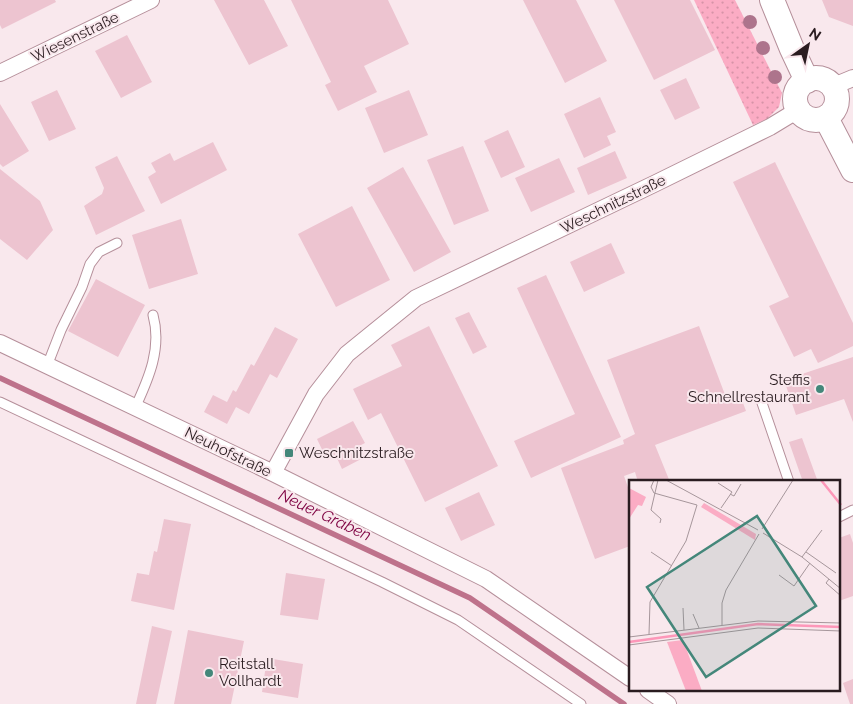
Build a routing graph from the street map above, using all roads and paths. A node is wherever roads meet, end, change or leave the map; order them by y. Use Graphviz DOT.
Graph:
graph roads {
  1 [pos="151,0"];
  2 [pos="772,0"];
  3 [pos="0,73"];
  4 [pos="807,81"];
  5 [pos="843,83"];
  6 [pos="798,110"];
  7 [pos="826,118"];
  8 [pos="853,170"];
  9 [pos="117,243"];
  10 [pos="153,315"];
  11 [pos="0,343"];
  12 [pos="46,366"];
  13 [pos="0,402"];
  14 [pos="762,403"];
  15 [pos="135,408"];
  16 [pos="273,474"];
  17 [pos="787,480"];
  18 [pos="853,510"];
  19 [pos="840,516"];
  20 [pos="629,677"];
  21 [pos="651,692"];
  22 [pos="581,704"];
  23 [pos="668,704"];
  1 -- 3 [label="street, Wiesenstraße"];
  2 -- 4 [label="main road"];
  4 -- 5 [label="main road"];
  4 -- 6 [label="main road"];
  5 -- 7 [label="main road"];
  6 -- 7 [label="main road"];
  6 -- 16 [label="street, Weschnitzstraße"];
  7 -- 8 [label="main road"];
  9 -- 12 [label="lane"];
  10 -- 15 [label="lane"];
  11 -- 12 [label="street, Neuhofstraße"];
  12 -- 15 [label="street, Neuhofstraße"];
  13 -- 22 [label="lane"];
  14 -- 17 [label="lane"];
  15 -- 16 [label="street, Neuhofstraße"];
  16 -- 20 [label="street, Neuhofstraße"];
  18 -- 19 [label="lane"];
  21 -- 23 [label="street"];
}
